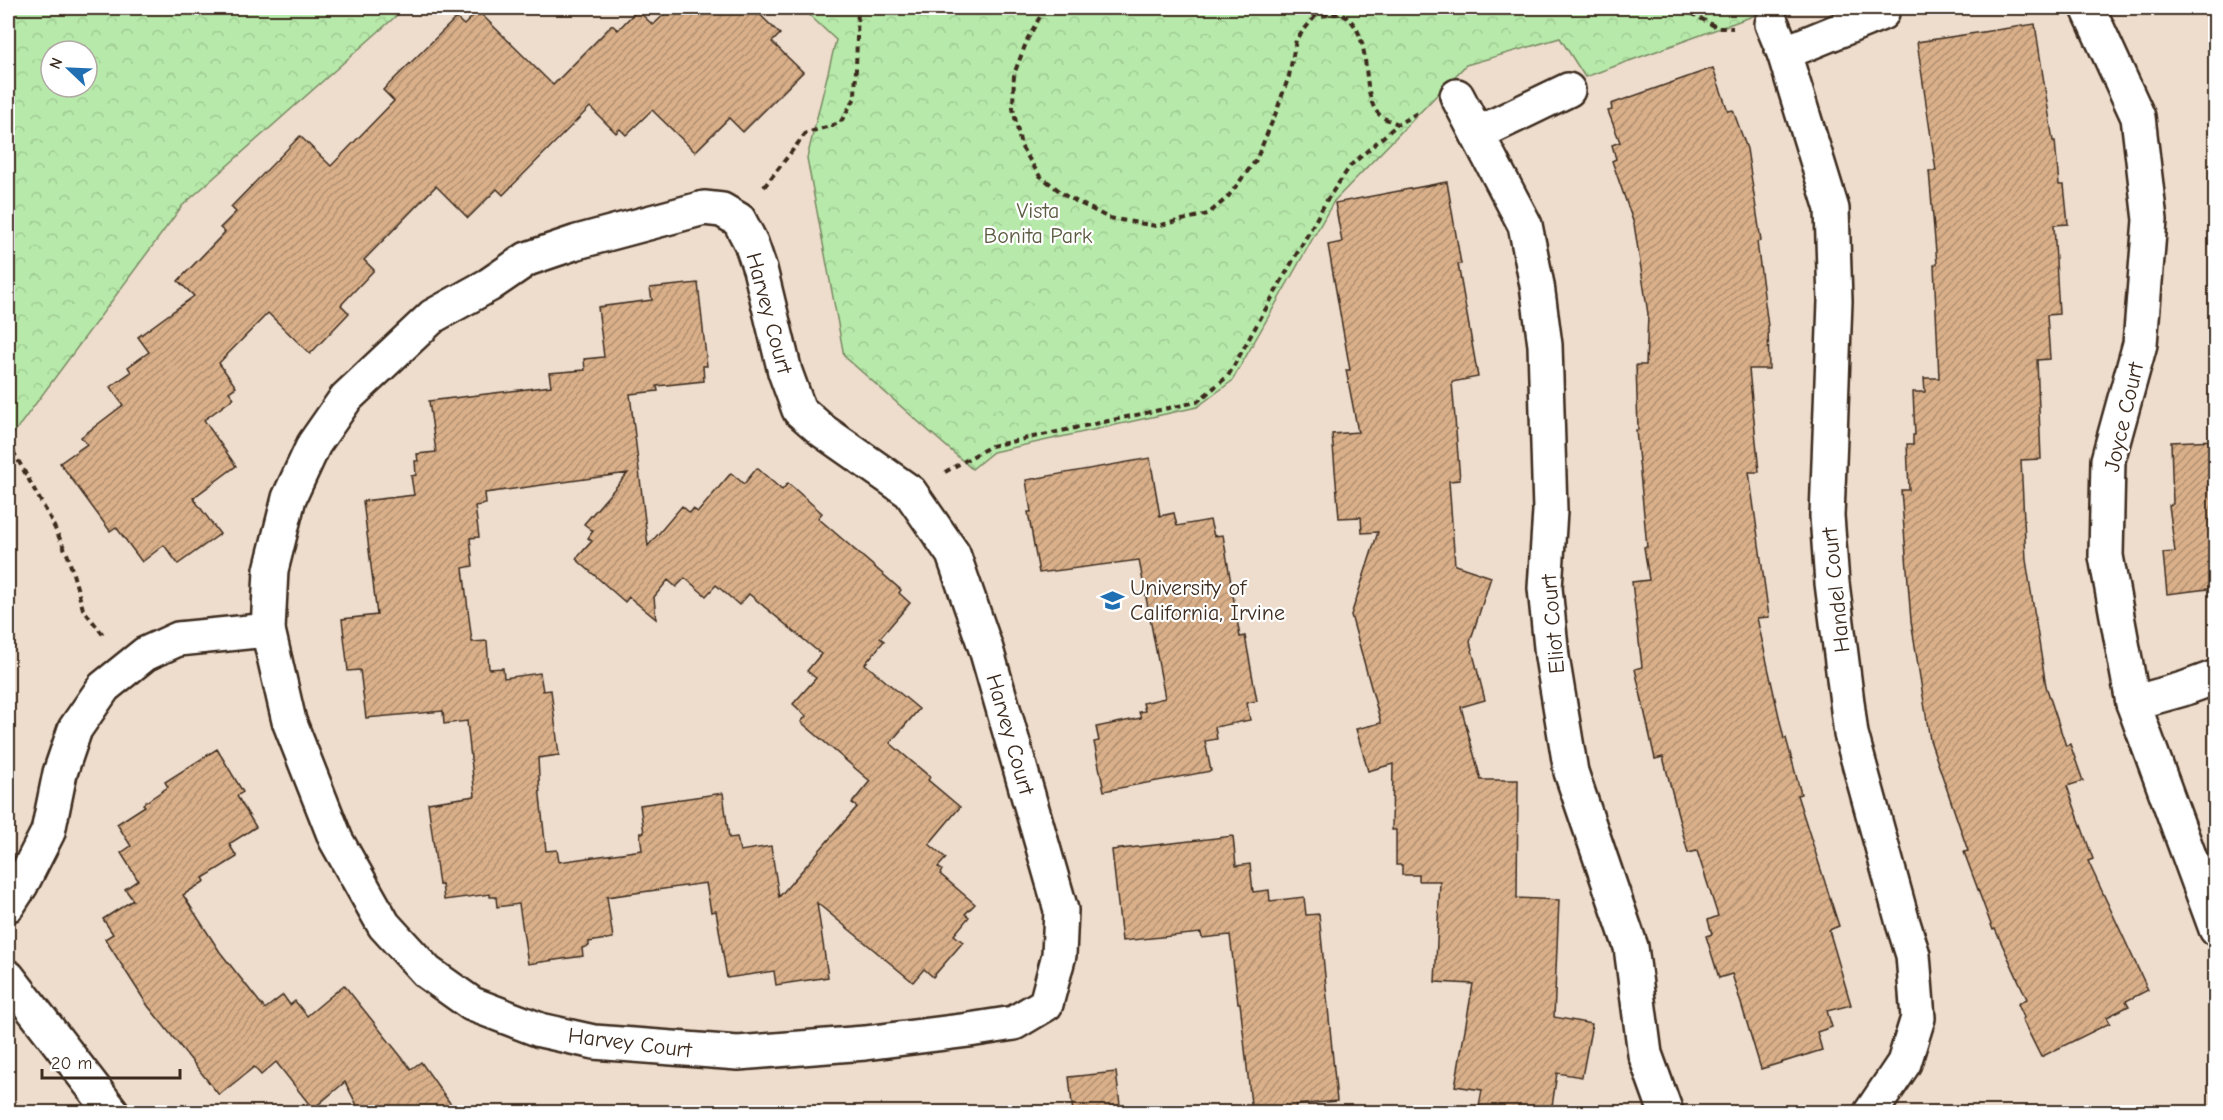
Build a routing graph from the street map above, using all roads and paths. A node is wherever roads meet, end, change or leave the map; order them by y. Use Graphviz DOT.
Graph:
graph roads {
  1 [pos="858,8"];
  2 [pos="1045,8"];
  3 [pos="1303,8"];
  4 [pos="1682,8"];
  5 [pos="2088,8"];
  6 [pos="1882,13"];
  7 [pos="1316,15"];
  8 [pos="1778,39"];
  9 [pos="1568,90"];
  10 [pos="1457,96"];
  11 [pos="1398,123"];
  12 [pos="1477,134"];
  13 [pos="739,220"];
  14 [pos="8,442"];
  15 [pos="910,492"];
  16 [pos="268,630"];
  17 [pos="128,668"];
  18 [pos="2216,677"];
  19 [pos="2133,703"];
  20 [pos="8,905"];
  21 [pos="2216,929"];
  22 [pos="8,977"];
  23 [pos="112,1113"];
  24 [pos="1666,1113"];
  25 [pos="1871,1113"];
  1 -- 13 [label="path"];
  2 -- 7 [label="path"];
  3 -- 7 [label="path"];
  4 -- 8 [label="path"];
  5 -- 19 [label="street, Joyce Court"];
  6 -- 8 [label="street"];
  7 -- 11 [label="path"];
  8 -- 25 [label="street, Handel Court"];
  9 -- 12 [label="street"];
  10 -- 11 [label="path"];
  10 -- 12 [label="street, Eliot Court"];
  11 -- 15 [label="path"];
  12 -- 24 [label="street, Eliot Court"];
  13 -- 15 [label="street, Harvey Court"];
  13 -- 16 [label="street, Harvey Court"];
  14 -- 17 [label="path"];
  15 -- 16 [label="street, Harvey Court"];
  16 -- 17 [label="street"];
  17 -- 20 [label="street"];
  18 -- 19 [label="street"];
  19 -- 21 [label="street, Joyce Court"];
  22 -- 23 [label="street"];
}
